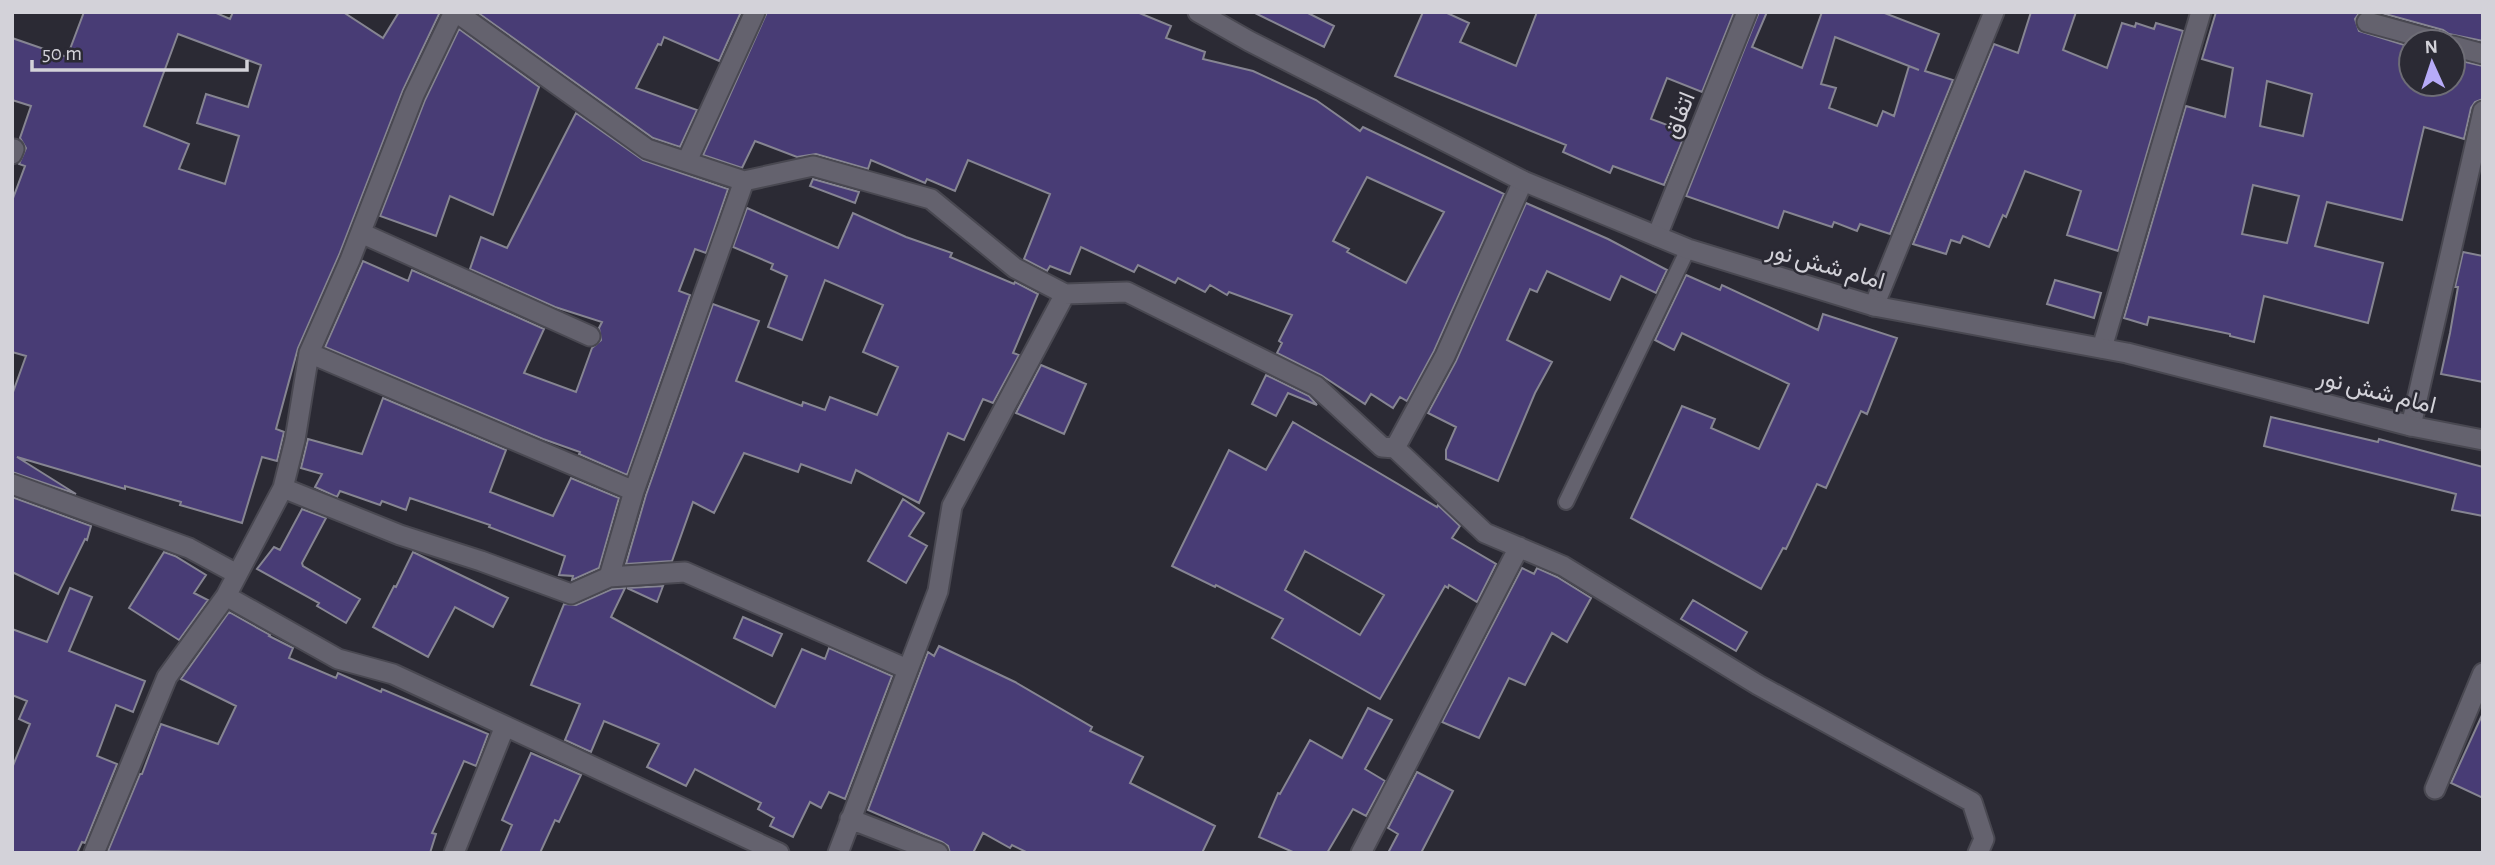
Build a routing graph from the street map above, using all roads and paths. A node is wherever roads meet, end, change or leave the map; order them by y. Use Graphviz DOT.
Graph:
graph roads {
  1 [pos="455,12"];
  2 [pos="755,12"];
  3 [pos="1198,12"];
  4 [pos="1747,12"];
  5 [pos="1994,12"];
  6 [pos="2201,12"];
  7 [pos="2367,22"];
  8 [pos="2397,30"];
  9 [pos="2483,111"];
  10 [pos="687,161"];
  11 [pos="744,181"];
  12 [pos="1523,181"];
  13 [pos="361,233"];
  14 [pos="1657,236"];
  15 [pos="1688,250"];
  16 [pos="1065,294"];
  17 [pos="1874,306"];
  18 [pos="590,336"];
  19 [pos="2102,348"];
  20 [pos="309,353"];
  21 [pos="2411,426"];
  22 [pos="2483,440"];
  23 [pos="1395,448"];
  24 [pos="12,484"];
  25 [pos="283,488"];
  26 [pos="634,491"];
  27 [pos="1566,502"];
  28 [pos="1519,547"];
  29 [pos="237,574"];
  30 [pos="609,578"];
  31 [pos="226,596"];
  32 [pos="907,668"];
  33 [pos="2483,673"];
  34 [pos="505,726"];
  35 [pos="2435,789"];
  36 [pos="850,820"];
  37 [pos="100,851"];
  38 [pos="454,853"];
  39 [pos="779,853"];
  40 [pos="838,853"];
  41 [pos="938,853"];
  42 [pos="1361,853"];
  43 [pos="1978,853"];
  1 -- 10 [label="street"];
  1 -- 13 [label="street"];
  2 -- 10 [label="street"];
  3 -- 12 [label="street, امام شش نور"];
  4 -- 14 [label="street, اتفاق"];
  5 -- 17 [label="street"];
  6 -- 19 [label="street"];
  7 -- 8 [label="street"];
  9 -- 21 [label="street"];
  10 -- 11 [label="street"];
  11 -- 16 [label="street"];
  11 -- 26 [label="street"];
  12 -- 14 [label="street, امام شش نور"];
  12 -- 23 [label="street"];
  13 -- 18 [label="street"];
  13 -- 20 [label="street"];
  14 -- 15 [label="street, امام شش نور"];
  15 -- 17 [label="street, امام شش نور"];
  15 -- 27 [label="lane"];
  16 -- 23 [label="street"];
  16 -- 32 [label="street"];
  17 -- 19 [label="street, امام شش نور"];
  19 -- 21 [label="street, امام شش نور"];
  20 -- 25 [label="street"];
  20 -- 26 [label="street"];
  21 -- 22 [label="street, امام شش نور"];
  23 -- 28 [label="street"];
  24 -- 29 [label="street"];
  25 -- 29 [label="street"];
  25 -- 30 [label="street"];
  26 -- 30 [label="street"];
  28 -- 42 [label="street"];
  28 -- 43 [label="street"];
  29 -- 31 [label="street"];
  30 -- 32 [label="street"];
  31 -- 34 [label="street"];
  31 -- 37 [label="street"];
  32 -- 36 [label="street"];
  33 -- 35 [label="street"];
  34 -- 38 [label="street"];
  34 -- 39 [label="street"];
  36 -- 40 [label="street"];
  36 -- 41 [label="street"];
}
